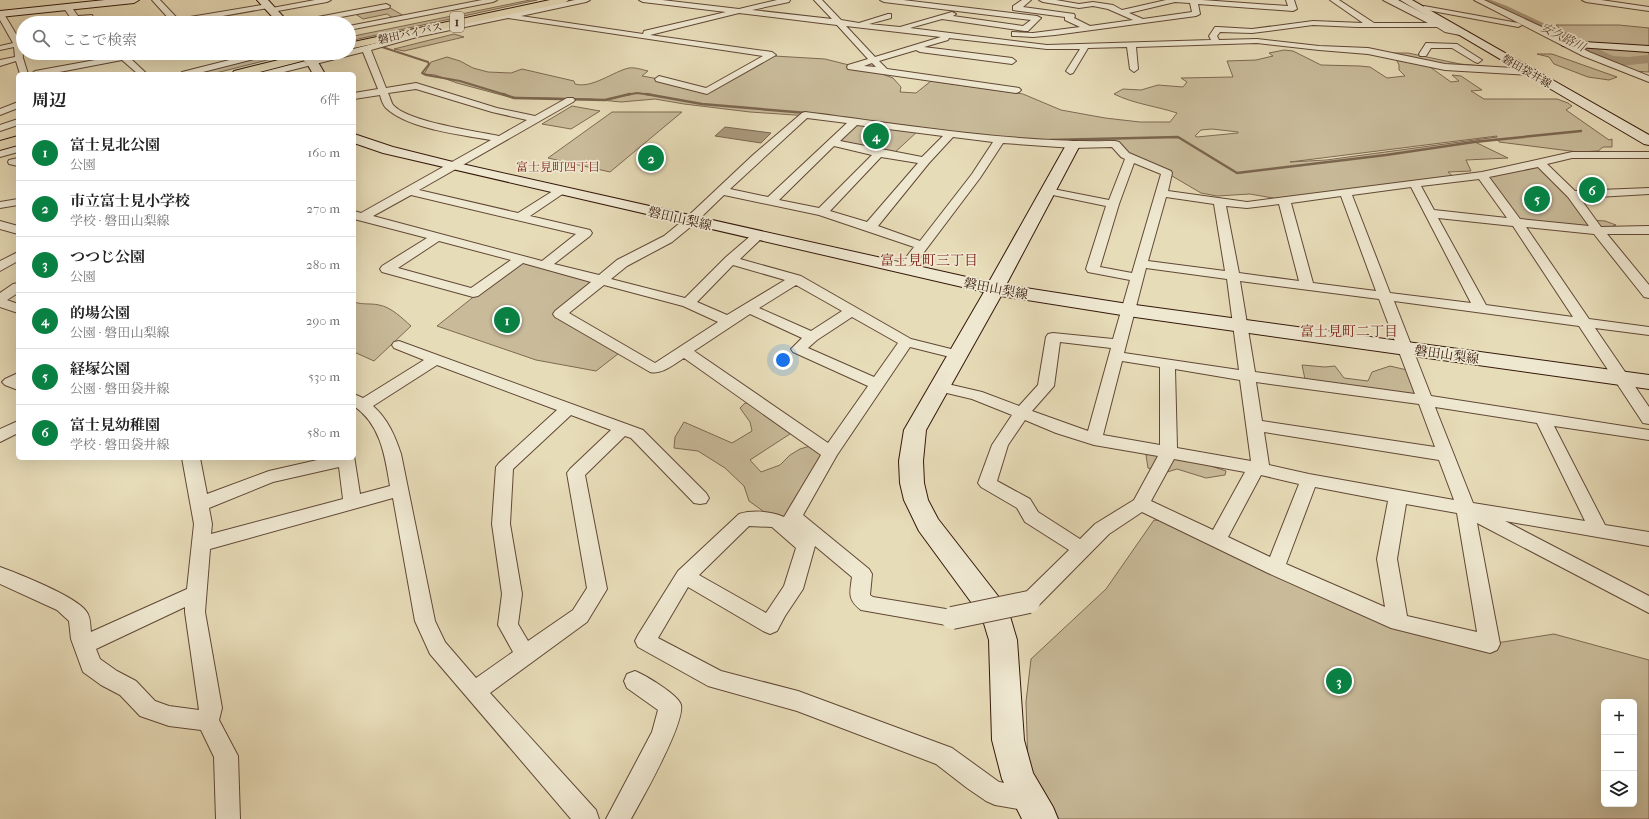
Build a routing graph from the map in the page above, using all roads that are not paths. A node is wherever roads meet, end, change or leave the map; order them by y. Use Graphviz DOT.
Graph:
graph roads {
  1 [pos="134,0"];
  2 [pos="156,0"];
  3 [pos="327,0"];
  4 [pos="493,0"];
  5 [pos="550,0"];
  6 [pos="564,0"];
  7 [pos="586,0"];
  8 [pos="643,0"];
  9 [pos="786,0"];
  10 [pos="818,0"];
  11 [pos="940,0"];
  12 [pos="1027,0"];
  13 [pos="1043,0"];
  14 [pos="1173,0"];
  15 [pos="1176,0"];
  16 [pos="1290,0"];
  17 [pos="1334,0"];
  18 [pos="1387,0"];
  19 [pos="1405,0"];
  20 [pos="1417,0"];
  21 [pos="1478,0"];
  22 [pos="1586,0"];
  23 [pos="575,1"];
  24 [pos="900,1"];
  25 [pos="1193,1"];
  26 [pos="1607,1"];
  27 [pos="308,2"];
  28 [pos="881,3"];
  29 [pos="978,3"];
  30 [pos="1636,3"];
  31 [pos="68,5"];
  32 [pos="931,5"];
  33 [pos="267,6"];
  34 [pos="386,6"];
  35 [pos="1229,6"];
  36 [pos="1262,7"];
  37 [pos="1431,8"];
  38 [pos="969,9"];
  39 [pos="1649,9"];
  40 [pos="737,11"];
  41 [pos="1121,12"];
  42 [pos="0,14"];
  43 [pos="868,15"];
  44 [pos="74,16"];
  45 [pos="169,16"];
  46 [pos="212,16"];
  47 [pos="277,16"];
  48 [pos="332,16"];
  49 [pos="508,16"];
  50 [pos="888,16"];
  51 [pos="1359,16"];
  52 [pos="942,17"];
  53 [pos="1313,17"];
  54 [pos="1141,21"];
  55 [pos="839,23"];
  56 [pos="854,25"];
  57 [pos="1438,25"];
  58 [pos="1286,26"];
  59 [pos="356,27"];
  60 [pos="1090,29"];
  61 [pos="1372,29"];
  62 [pos="897,30"];
  63 [pos="1541,30"];
  64 [pos="926,34"];
  65 [pos="1299,34"];
  66 [pos="637,35"];
  67 [pos="951,36"];
  68 [pos="911,38"];
  69 [pos="1470,38"];
  70 [pos="16,41"];
  71 [pos="356,41"];
  72 [pos="1216,42"];
  73 [pos="16,44"];
  74 [pos="1131,44"];
  75 [pos="1567,44"];
  76 [pos="356,45"];
  77 [pos="1086,46"];
  78 [pos="0,48"];
  79 [pos="366,48"];
  80 [pos="914,48"];
  81 [pos="1649,49"];
  82 [pos="356,51"];
  83 [pos="899,52"];
  84 [pos="1377,52"];
  85 [pos="1423,54"];
  86 [pos="1438,56"];
  87 [pos="16,57"];
  88 [pos="1453,58"];
  89 [pos="21,60"];
  90 [pos="98,60"];
  91 [pos="127,60"];
  92 [pos="242,60"];
  93 [pos="272,60"];
  94 [pos="295,60"];
  95 [pos="301,60"];
  96 [pos="313,60"];
  97 [pos="1012,61"];
  98 [pos="875,62"];
  99 [pos="0,63"];
  100 [pos="224,65"];
  101 [pos="988,65"];
  102 [pos="1134,69"];
  103 [pos="926,70"];
  104 [pos="884,71"];
  105 [pos="1070,71"];
  106 [pos="24,72"];
  107 [pos="44,72"];
  108 [pos="141,72"];
  109 [pos="194,72"];
  110 [pos="246,72"];
  111 [pos="271,72"];
  112 [pos="317,72"];
  113 [pos="1529,72"];
  114 [pos="1632,72"];
  115 [pos="1649,73"];
  116 [pos="659,79"];
  117 [pos="1649,79"];
  118 [pos="1016,90"];
  119 [pos="382,92"];
  120 [pos="356,96"];
  121 [pos="570,100"];
  122 [pos="16,106"];
  123 [pos="0,112"];
  124 [pos="536,119"];
  125 [pos="855,121"];
  126 [pos="16,123"];
  127 [pos="0,128"];
  128 [pos="950,134"];
  129 [pos="16,136"];
  130 [pos="356,139"];
  131 [pos="501,139"];
  132 [pos="1000,140"];
  133 [pos="0,141"];
  134 [pos="16,141"];
  135 [pos="1649,141"];
  136 [pos="833,143"];
  137 [pos="1073,145"];
  138 [pos="0,146"];
  139 [pos="16,149"];
  140 [pos="878,153"];
  141 [pos="0,154"];
  142 [pos="1649,155"];
  143 [pos="1131,157"];
  144 [pos="925,161"];
  145 [pos="1540,163"];
  146 [pos="453,166"];
  147 [pos="1482,175"];
  148 [pos="1414,183"];
  149 [pos="409,191"];
  150 [pos="560,191"];
  151 [pos="721,191"];
  152 [pos="1048,191"];
  153 [pos="1649,191"];
  154 [pos="1345,192"];
  155 [pos="1161,193"];
  156 [pos="1572,195"];
  157 [pos="1284,200"];
  158 [pos="772,201"];
  159 [pos="1219,201"];
  160 [pos="16,202"];
  161 [pos="1113,204"];
  162 [pos="0,205"];
  163 [pos="822,212"];
  164 [pos="1429,213"];
  165 [pos="358,216"];
  166 [pos="520,218"];
  167 [pos="690,220"];
  168 [pos="1517,223"];
  169 [pos="0,225"];
  170 [pos="870,227"];
  171 [pos="16,229"];
  172 [pos="1649,230"];
  173 [pos="1598,231"];
  174 [pos="438,236"];
  175 [pos="758,236"];
  176 [pos="923,246"];
  177 [pos="16,257"];
  178 [pos="521,259"];
  179 [pos="731,260"];
  180 [pos="1142,264"];
  181 [pos="544,265"];
  182 [pos="0,267"];
  183 [pos="16,269"];
  184 [pos="904,269"];
  185 [pos="1233,277"];
  186 [pos="1138,278"];
  187 [pos="796,279"];
  188 [pos="601,280"];
  189 [pos="1307,286"];
  190 [pos="16,288"];
  191 [pos="994,289"];
  192 [pos="1649,294"];
  193 [pos="1385,297"];
  194 [pos="0,299"];
  195 [pos="0,302"];
  196 [pos="688,303"];
  197 [pos="16,308"];
  198 [pos="749,308"];
  199 [pos="1482,309"];
  200 [pos="1128,310"];
  201 [pos="852,311"];
  202 [pos="728,321"];
  203 [pos="1585,322"];
  204 [pos="1240,325"];
  205 [pos="1649,331"];
  206 [pos="812,337"];
  207 [pos="906,342"];
  208 [pos="400,345"];
  209 [pos="1406,348"];
  210 [pos="1118,350"];
  211 [pos="684,351"];
  212 [pos="958,355"];
  213 [pos="436,359"];
  214 [pos="1167,364"];
  215 [pos="1247,376"];
  216 [pos="1623,378"];
  217 [pos="16,379"];
  218 [pos="1649,382"];
  219 [pos="16,384"];
  220 [pos="877,384"];
  221 [pos="939,387"];
  222 [pos="1424,400"];
  223 [pos="359,402"];
  224 [pos="569,408"];
  225 [pos="1022,412"];
  226 [pos="1544,419"];
  227 [pos="1649,419"];
  228 [pos="1254,425"];
  229 [pos="16,427"];
  230 [pos="623,428"];
  231 [pos="1649,435"];
  232 [pos="0,436"];
  233 [pos="1094,439"];
  234 [pos="1169,452"];
  235 [pos="830,453"];
  236 [pos="1446,455"];
  237 [pos="191,460"];
  238 [pos="343,460"];
  239 [pos="347,460"];
  240 [pos="1259,468"];
  241 [pos="1309,480"];
  242 [pos="400,490"];
  243 [pos="1398,496"];
  244 [pos="700,498"];
  245 [pos="352,503"];
  246 [pos="200,504"];
  247 [pos="1141,504"];
  248 [pos="1465,508"];
  249 [pos="1599,531"];
  250 [pos="1217,540"];
  251 [pos="1649,540"];
  252 [pos="202,544"];
  253 [pos="1081,549"];
  254 [pos="1275,568"];
  255 [pos="0,575"];
  256 [pos="685,576"];
  257 [pos="197,593"];
  258 [pos="1649,605"];
  259 [pos="1398,622"];
  260 [pos="84,645"];
  261 [pos="525,656"];
  262 [pos="635,681"];
  263 [pos="474,692"];
  264 [pos="208,721"];
  265 [pos="1035,809"];
  266 [pos="228,819"];
  267 [pos="587,819"];
  268 [pos="618,819"];
  1 -- 31 [label="main road"];
  2 -- 45 [label="street"];
  3 -- 27 [label="street"];
  4 -- 59 [label="street"];
  5 -- 71 [label="highway, 磐田バイパス / 1"];
  6 -- 76 [label="highway, 磐田バイパス / 1"];
  7 -- 23 [label="street"];
  8 -- 40 [label="street"];
  9 -- 40 [label="street"];
  10 -- 55 [label="street"];
  11 -- 32 [label="street"];
  12 -- 60 [label="street"];
  13 -- 41 [label="street"];
  14 -- 15 [label="street"];
  15 -- 25 [label="street"];
  15 -- 41 [label="street"];
  16 -- 36 [label="street"];
  17 -- 51 [label="street"];
  18 -- 57 [label="street"];
  19 -- 69 [label="main road, 磐田袋井線"];
  20 -- 37 [label="street"];
  21 -- 63 [label="street"];
  22 -- 26 [label="street"];
  23 -- 49 [label="street"];
  24 -- 28 [label="street"];
  24 -- 32 [label="street"];
  25 -- 35 [label="street"];
  25 -- 54 [label="street"];
  26 -- 30 [label="street"];
  27 -- 33 [label="street"];
  27 -- 48 [label="street"];
  29 -- 38 [label="street"];
  30 -- 39 [label="street"];
  31 -- 42 [label="main road"];
  31 -- 44 [label="street"];
  32 -- 38 [label="street"];
  33 -- 46 [label="street"];
  33 -- 47 [label="main road"];
  34 -- 48 [label="street"];
  35 -- 36 [label="street"];
  37 -- 63 [label="street"];
  37 -- 69 [label="street"];
  38 -- 52 [label="street"];
  38 -- 52 [label="street"];
  40 -- 55 [label="street"];
  40 -- 66 [label="street"];
  41 -- 54 [label="street"];
  42 -- 70 [label="street"];
  43 -- 55 [label="street"];
  49 -- 66 [label="street"];
  49 -- 79 [label="street"];
  50 -- 56 [label="street"];
  51 -- 53 [label="street"];
  51 -- 61 [label="street"];
  52 -- 62 [label="street"];
  54 -- 60 [label="street"];
  55 -- 56 [label="street"];
  55 -- 98 [label="street"];
  56 -- 62 [label="street"];
  57 -- 61 [label="street"];
  57 -- 69 [label="street"];
  58 -- 61 [label="street"];
  58 -- 65 [label="street"];
  58 -- 72 [label="street"];
  60 -- 67 [label="street"];
  62 -- 64 [label="street"];
  63 -- 75 [label="street"];
  64 -- 67 [label="street"];
  64 -- 68 [label="street"];
  66 -- 116 [label="street"];
  67 -- 77 [label="street"];
  67 -- 80 [label="street"];
  69 -- 113 [label="main road, 磐田袋井線"];
  72 -- 74 [label="street"];
  72 -- 84 [label="street"];
  73 -- 78 [label="street"];
  74 -- 77 [label="street"];
  74 -- 102 [label="street"];
  75 -- 81 [label="main road"];
  75 -- 114 [label="street"];
  77 -- 105 [label="street"];
  79 -- 82 [label="street"];
  79 -- 119 [label="street"];
  80 -- 83 [label="street"];
  80 -- 97 [label="street"];
  83 -- 98 [label="street"];
  83 -- 101 [label="street"];
  84 -- 85 [label="street"];
  84 -- 113 [label="street"];
  85 -- 86 [label="street"];
  85 -- 88 [label="street"];
  87 -- 99 [label="street"];
  89 -- 106 [label="street"];
  90 -- 107 [label="street"];
  91 -- 108 [label="street"];
  92 -- 100 [label="street"];
  93 -- 100 [label="highway"];
  94 -- 110 [label="highway"];
  95 -- 111 [label="street"];
  96 -- 112 [label="main road"];
  98 -- 103 [label="street"];
  98 -- 104 [label="street"];
  98 -- 104 [label="street"];
  100 -- 109 [label="street"];
  104 -- 118 [label="street"];
  113 -- 135 [label="main road, 磐田袋井線"];
  114 -- 115 [label="street"];
  114 -- 117 [label="street"];
  119 -- 120 [label="street"];
  119 -- 124 [label="street"];
  119 -- 131 [label="street"];
  121 -- 124 [label="street"];
  122 -- 123 [label="street"];
  124 -- 131 [label="street"];
  125 -- 128 [label="street"];
  125 -- 136 [label="street"];
  125 -- 151 [label="street"];
  126 -- 127 [label="street"];
  128 -- 132 [label="street"];
  128 -- 144 [label="street"];
  129 -- 133 [label="highway"];
  130 -- 146 [label="main road, 磐田山梨線"];
  131 -- 146 [label="street"];
  132 -- 137 [label="street"];
  132 -- 176 [label="street"];
  134 -- 138 [label="highway"];
  136 -- 140 [label="street"];
  136 -- 158 [label="street"];
  137 -- 143 [label="street"];
  137 -- 152 [label="main road"];
  139 -- 141 [label="street"];
  140 -- 144 [label="street"];
  140 -- 163 [label="street"];
  142 -- 145 [label="street"];
  143 -- 155 [label="street"];
  143 -- 161 [label="street"];
  144 -- 170 [label="street"];
  145 -- 147 [label="street"];
  145 -- 156 [label="street"];
  146 -- 149 [label="street"];
  146 -- 150 [label="main road, 磐田山梨線"];
  147 -- 148 [label="street"];
  147 -- 168 [label="street"];
  148 -- 154 [label="street"];
  148 -- 164 [label="street"];
  149 -- 165 [label="street"];
  149 -- 166 [label="street"];
  150 -- 166 [label="street"];
  150 -- 167 [label="main road, 磐田山梨線"];
  151 -- 158 [label="street"];
  151 -- 167 [label="street"];
  152 -- 161 [label="street"];
  152 -- 191 [label="main road"];
  153 -- 156 [label="street"];
  154 -- 157 [label="street"];
  154 -- 193 [label="street"];
  155 -- 159 [label="street"];
  155 -- 180 [label="street"];
  156 -- 173 [label="street"];
  157 -- 159 [label="street"];
  157 -- 189 [label="street"];
  158 -- 163 [label="street"];
  159 -- 185 [label="street"];
  160 -- 162 [label="street"];
  161 -- 186 [label="street"];
  163 -- 170 [label="street"];
  164 -- 168 [label="street"];
  164 -- 199 [label="street"];
  165 -- 174 [label="street"];
  166 -- 181 [label="street"];
  167 -- 175 [label="main road, 磐田山梨線"];
  167 -- 188 [label="street"];
  168 -- 173 [label="street"];
  168 -- 203 [label="street"];
  169 -- 171 [label="street"];
  170 -- 176 [label="street"];
  172 -- 173 [label="street"];
  173 -- 192 [label="street"];
  174 -- 178 [label="street"];
  174 -- 178 [label="street"];
  175 -- 179 [label="street"];
  175 -- 184 [label="main road, 磐田山梨線"];
  176 -- 184 [label="street"];
  177 -- 182 [label="street"];
  178 -- 181 [label="street"];
  179 -- 187 [label="street"];
  179 -- 196 [label="street"];
  180 -- 185 [label="street"];
  180 -- 186 [label="street"];
  181 -- 188 [label="street"];
  182 -- 183 [label="street"];
  184 -- 191 [label="main road, 磐田山梨線"];
  185 -- 189 [label="street"];
  185 -- 204 [label="street"];
  186 -- 200 [label="street"];
  187 -- 198 [label="street"];
  187 -- 201 [label="street"];
  188 -- 196 [label="street"];
  188 -- 211 [label="street"];
  189 -- 193 [label="street"];
  190 -- 194 [label="street"];
  191 -- 200 [label="main road, 磐田山梨線"];
  191 -- 212 [label="main road"];
  193 -- 199 [label="street"];
  193 -- 209 [label="street"];
  195 -- 197 [label="street"];
  196 -- 202 [label="street"];
  198 -- 202 [label="street"];
  198 -- 206 [label="street"];
  199 -- 203 [label="street"];
  200 -- 204 [label="main road, 磐田山梨線"];
  200 -- 210 [label="street"];
  201 -- 206 [label="street"];
  201 -- 207 [label="street"];
  202 -- 211 [label="street"];
  203 -- 205 [label="street"];
  203 -- 216 [label="street"];
  204 -- 209 [label="main road, 磐田山梨線"];
  204 -- 215 [label="street"];
  206 -- 220 [label="street"];
  207 -- 212 [label="street"];
  207 -- 220 [label="street"];
  208 -- 213 [label="street"];
  209 -- 216 [label="main road, 磐田山梨線"];
  209 -- 222 [label="street"];
  210 -- 214 [label="street"];
  210 -- 225 [label="street"];
  210 -- 233 [label="street"];
  211 -- 235 [label="street"];
  212 -- 221 [label="main road"];
  213 -- 223 [label="street"];
  213 -- 224 [label="street"];
  214 -- 215 [label="street"];
  214 -- 234 [label="street"];
  215 -- 222 [label="street"];
  215 -- 228 [label="street"];
  216 -- 218 [label="main road, 磐田山梨線"];
  216 -- 227 [label="street"];
  217 -- 219 [label="street"];
  220 -- 235 [label="street"];
  221 -- 225 [label="street"];
  221 -- 265 [label="main road"];
  222 -- 226 [label="street"];
  222 -- 236 [label="street"];
  223 -- 242 [label="street"];
  224 -- 230 [label="street"];
  224 -- 261 [label="street"];
  225 -- 233 [label="street"];
  225 -- 253 [label="street"];
  226 -- 231 [label="street"];
  226 -- 249 [label="street"];
  228 -- 236 [label="street"];
  228 -- 240 [label="street"];
  229 -- 232 [label="street"];
  230 -- 244 [label="street"];
  230 -- 261 [label="street"];
  233 -- 234 [label="street"];
  234 -- 240 [label="street"];
  234 -- 247 [label="street"];
  235 -- 253 [label="street, bridge"];
  236 -- 248 [label="street"];
  237 -- 246 [label="street"];
  238 -- 246 [label="street"];
  239 -- 245 [label="street"];
  240 -- 241 [label="street"];
  240 -- 250 [label="street"];
  241 -- 243 [label="street"];
  241 -- 254 [label="street"];
  242 -- 245 [label="street"];
  242 -- 263 [label="street"];
  243 -- 248 [label="street"];
  243 -- 259 [label="street"];
  245 -- 252 [label="street"];
  246 -- 252 [label="street"];
  247 -- 250 [label="street"];
  247 -- 253 [label="street"];
  248 -- 249 [label="street"];
  248 -- 258 [label="street"];
  248 -- 259 [label="street"];
  249 -- 251 [label="street"];
  250 -- 254 [label="street"];
  252 -- 257 [label="street"];
  254 -- 259 [label="street"];
  255 -- 260 [label="street"];
  256 -- 256 [label="street"];
  256 -- 265 [label="street"];
  257 -- 260 [label="street"];
  257 -- 264 [label="street"];
  260 -- 264 [label="street"];
  261 -- 263 [label="street"];
  262 -- 268 [label="street"];
  263 -- 267 [label="street"];
  264 -- 266 [label="street"];
}
